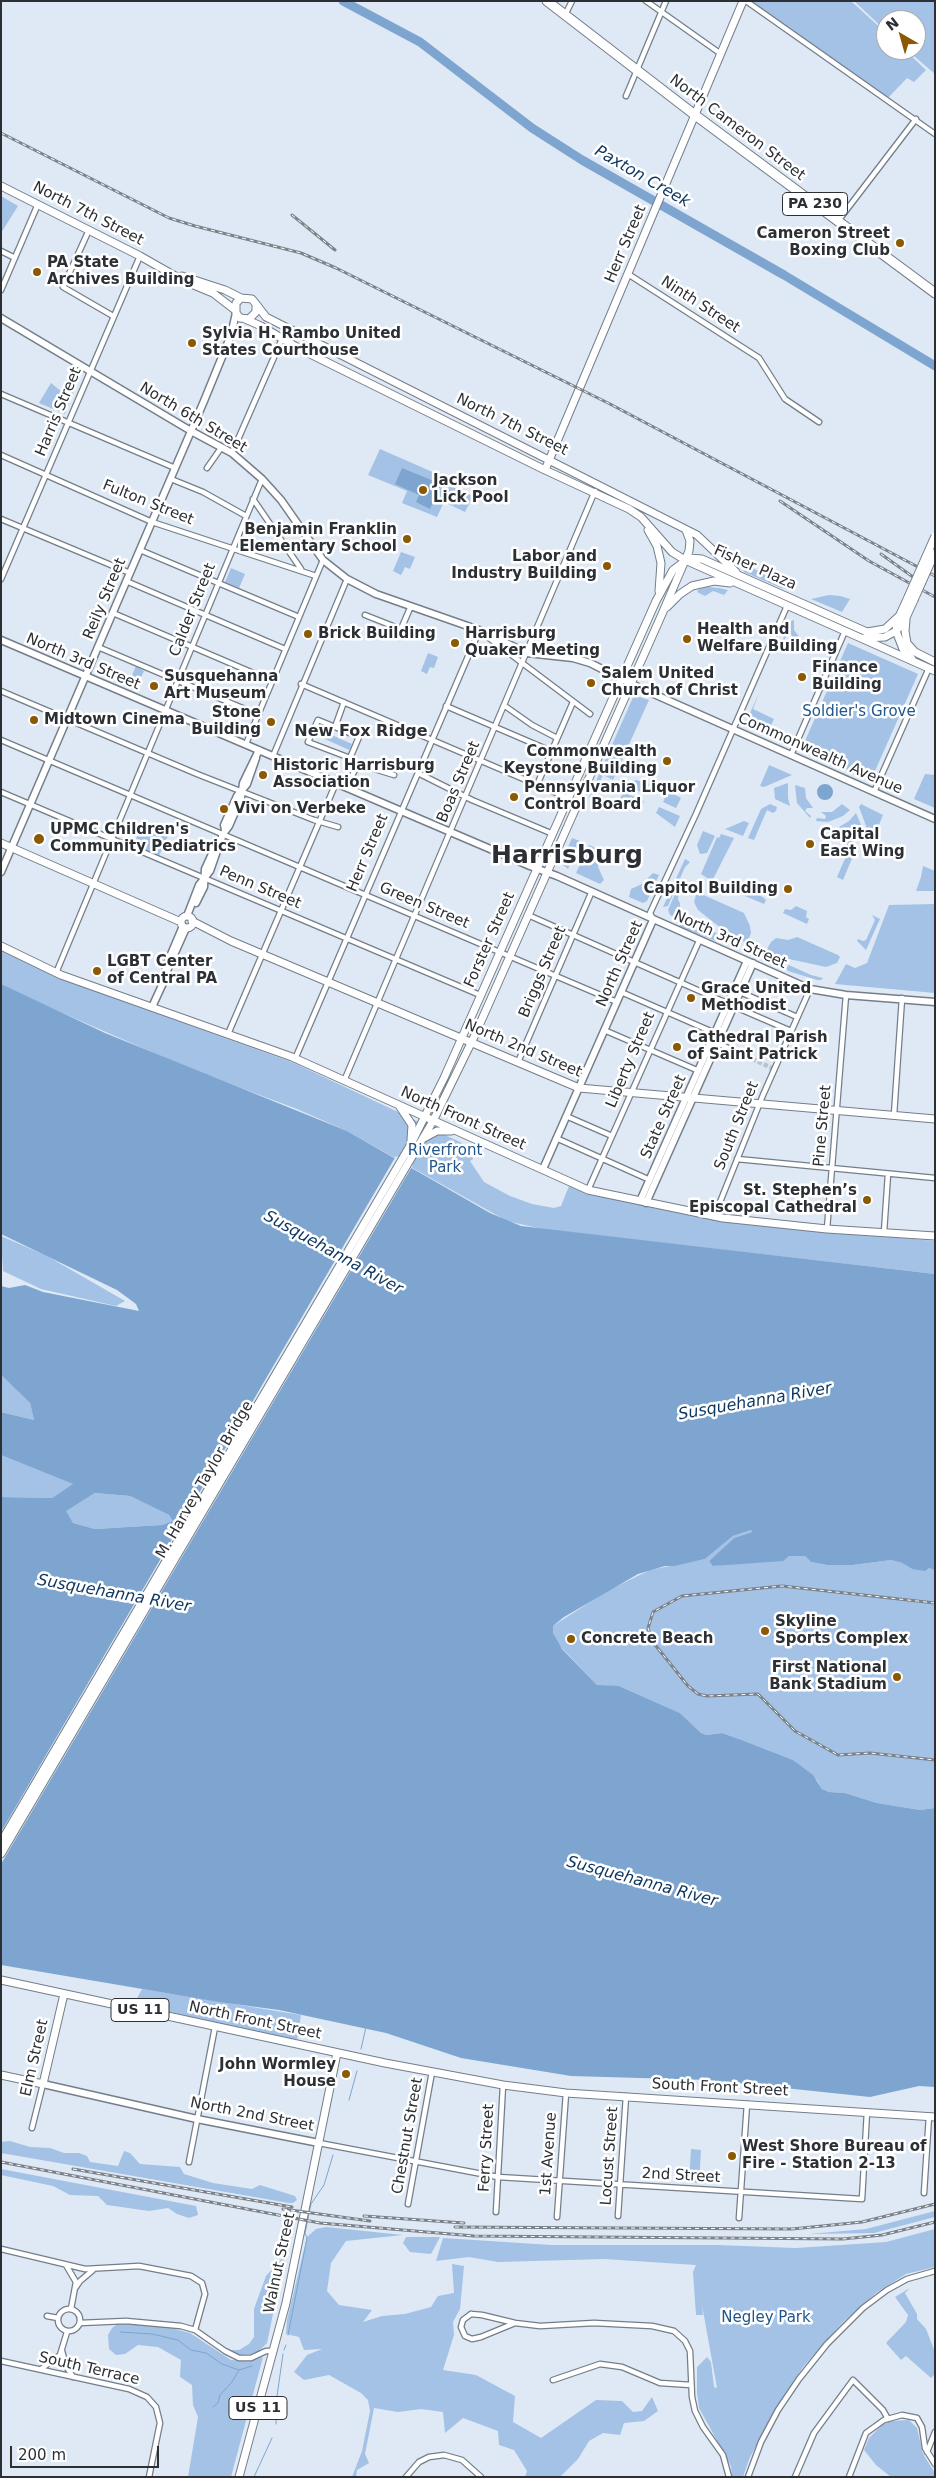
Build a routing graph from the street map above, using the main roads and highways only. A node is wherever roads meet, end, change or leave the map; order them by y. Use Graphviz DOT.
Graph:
graph roads {
  1 [pos="547,1"];
  2 [pos="745,1"];
  3 [pos="695,115"];
  4 [pos="1,186"];
  5 [pos="162,268"];
  6 [pos="935,294"];
  7 [pos="241,298"];
  8 [pos="256,304"];
  9 [pos="235,311"];
  10 [pos="1,318"];
  11 [pos="244,319"];
  12 [pos="288,327"];
  13 [pos="231,335"];
  14 [pos="282,339"];
  15 [pos="191,431"];
  16 [pos="549,459"];
  17 [pos="545,470"];
  18 [pos="635,513"];
  19 [pos="686,530"];
  20 [pos="935,536"];
  21 [pos="935,553"];
  22 [pos="685,560"];
  23 [pos="749,580"];
  24 [pos="742,586"];
  25 [pos="911,598"];
  26 [pos="656,601"];
  27 [pos="662,614"];
  28 [pos="903,616"];
  29 [pos="896,631"];
  30 [pos="855,636"];
  31 [pos="1,640"];
  32 [pos="527,653"];
  33 [pos="935,662"];
  34 [pos="919,664"];
  35 [pos="932,670"];
  36 [pos="86,676"];
  37 [pos="622,678"];
  38 [pos="632,683"];
  39 [pos="258,753"];
  40 [pos="935,819"];
  41 [pos="1,843"];
  42 [pos="12,848"];
  43 [pos="537,868"];
  44 [pos="1,872"];
  45 [pos="547,872"];
  46 [pos="654,920"];
  47 [pos="186,922"];
  48 [pos="1,946"];
  49 [pos="750,962"];
  50 [pos="935,1002"];
  51 [pos="153,1004"];
  52 [pos="731,1005"];
  53 [pos="461,1038"];
  54 [pos="471,1042"];
  55 [pos="579,1088"];
  56 [pos="690,1098"];
  57 [pos="398,1105"];
  58 [pos="425,1117"];
  59 [pos="935,1119"];
  60 [pos="433,1121"];
  61 [pos="455,1130"];
  62 [pos="415,1144"];
  63 [pos="408,1155"];
  64 [pos="542,1169"];
  65 [pos="643,1202"];
  66 [pos="935,1236"];
  67 [pos="1,1842"];
  68 [pos="1,1854"];
  69 [pos="1,1980"];
  70 [pos="64,1994"];
  71 [pos="336,2053"];
  72 [pos="1,2075"];
  73 [pos="43,2084"];
  74 [pos="503,2085"];
  75 [pos="932,2117"];
  76 [pos="318,2143"];
  77 [pos="239,2477"];
  1 -- 3 [label="highway, North Cameron Street / PA 230"];
  2 -- 3 [label="main road, Herr Street"];
  3 -- 6 [label="highway, North Cameron Street / PA 230"];
  3 -- 16 [label="main road, Herr Street"];
  4 -- 5 [label="main road, North 7th Street"];
  5 -- 7 [label="main road, North 7th Street"];
  5 -- 9 [label="main road, North 7th Street"];
  7 -- 8 [label="main road, North 7th Street"];
  7 -- 9 [label="main road"];
  8 -- 11 [label="main road"];
  8 -- 12 [label="main road, North 7th Street"];
  9 -- 11 [label="main road, North 7th Street"];
  9 -- 13 [label="main road, Reily Street"];
  10 -- 15 [label="main road, North 6th Street"];
  11 -- 13 [label="main road, Reily Street"];
  11 -- 14 [label="main road, North 7th Street"];
  12 -- 14 [label="main road"];
  12 -- 16 [label="main road, North 7th Street"];
  13 -- 15 [label="main road, Reily Street"];
  14 -- 17 [label="main road, North 7th Street"];
  15 -- 32 [label="main road, North 6th Street"];
  15 -- 36 [label="main road, Reily Street"];
  16 -- 17 [label="main road, Herr Street"];
  16 -- 19 [label="main road, North 7th Street"];
  17 -- 18 [label="main road, North 7th Street"];
  18 -- 22 [label="main road, North 7th Street"];
  18 -- 26 [label="main road"];
  19 -- 22 [label="main road, Forster Street"];
  19 -- 23 [label="main road, North 7th Street"];
  20 -- 25 [label="main road, bridge"];
  21 -- 25 [label="main road, bridge"];
  22 -- 23 [label="main road, Fisher Plaza"];
  22 -- 24 [label="main road, Fisher Plaza"];
  22 -- 26 [label="main road, Forster Street"];
  22 -- 27 [label="main road, Forster Street"];
  23 -- 28 [label="main road, Fisher Plaza"];
  24 -- 27 [label="main road"];
  24 -- 30 [label="main road, Fisher Plaza"];
  25 -- 28 [label="main road"];
  26 -- 37 [label="main road, Forster Street"];
  27 -- 38 [label="main road, Forster Street"];
  28 -- 29 [label="main road"];
  28 -- 33 [label="main road"];
  29 -- 30 [label="main road"];
  29 -- 34 [label="main road"];
  30 -- 34 [label="main road"];
  31 -- 36 [label="main road, North 3rd Street"];
  32 -- 37 [label="main road, Commonwealth Avenue"];
  34 -- 35 [label="main road"];
  36 -- 39 [label="main road, North 3rd Street"];
  36 -- 42 [label="main road, Reily Street"];
  37 -- 38 [label="main road, Commonwealth Avenue"];
  37 -- 43 [label="main road, Forster Street"];
  38 -- 40 [label="main road, Commonwealth Avenue"];
  38 -- 45 [label="main road, Forster Street"];
  39 -- 43 [label="main road, North 3rd Street"];
  39 -- 47 [label="main road"];
  41 -- 42 [label="main road, North 2nd Street"];
  42 -- 44 [label="main road, Reily Street"];
  42 -- 47 [label="main road, North 2nd Street"];
  43 -- 45 [label="main road, North 3rd Street"];
  43 -- 53 [label="main road, Forster Street"];
  45 -- 46 [label="main road, North 3rd Street"];
  45 -- 54 [label="main road, Forster Street"];
  46 -- 49 [label="main road, North 3rd Street"];
  46 -- 55 [label="main road, North Street"];
  47 -- 51 [label="main road"];
  47 -- 53 [label="main road, North 2nd Street"];
  48 -- 51 [label="main road, North Front Street"];
  49 -- 50 [label="main road, North 3rd Street"];
  49 -- 52 [label="main road, State Street"];
  49 -- 52 [label="main road, State Street"];
  51 -- 57 [label="main road, North Front Street"];
  52 -- 56 [label="main road, State Street"];
  52 -- 56 [label="main road, State Street"];
  53 -- 54 [label="main road, North 2nd Street"];
  53 -- 58 [label="main road, Forster Street"];
  54 -- 55 [label="main road, North 2nd Street"];
  54 -- 60 [label="main road, Forster Street"];
  55 -- 56 [label="main road, North 2nd Street"];
  55 -- 64 [label="main road, North Street"];
  56 -- 59 [label="main road, North 2nd Street"];
  56 -- 65 [label="main road, State Street"];
  56 -- 65 [label="main road, State Street"];
  57 -- 58 [label="main road, North Front Street"];
  57 -- 62 [label="main road"];
  58 -- 60 [label="main road, North Front Street"];
  58 -- 62 [label="main road, M. Harvey Taylor Bridge"];
  60 -- 61 [label="main road, North Front Street"];
  60 -- 62 [label="main road, M. Harvey Taylor Bridge"];
  61 -- 62 [label="main road"];
  61 -- 64 [label="main road, North Front Street"];
  62 -- 63 [label="main road, M. Harvey Taylor Bridge"];
  63 -- 67 [label="main road, M. Harvey Taylor Bridge"];
  63 -- 68 [label="main road, M. Harvey Taylor Bridge"];
  64 -- 65 [label="main road, North Front Street"];
  65 -- 66 [label="main road, North Front Street"];
  69 -- 70 [label="main road, North Front Street / US 11"];
  70 -- 71 [label="main road, North Front Street / US 11"];
  70 -- 73 [label="main road, Elm Street"];
  71 -- 74 [label="main road, North Front Street"];
  71 -- 76 [label="main road, Walnut Street / US 11"];
  72 -- 73 [label="main road, North 2nd Street"];
  73 -- 76 [label="main road, North 2nd Street"];
  74 -- 75 [label="main road, South Front Street"];
  76 -- 77 [label="main road, Walnut Street / US 11"];
}
